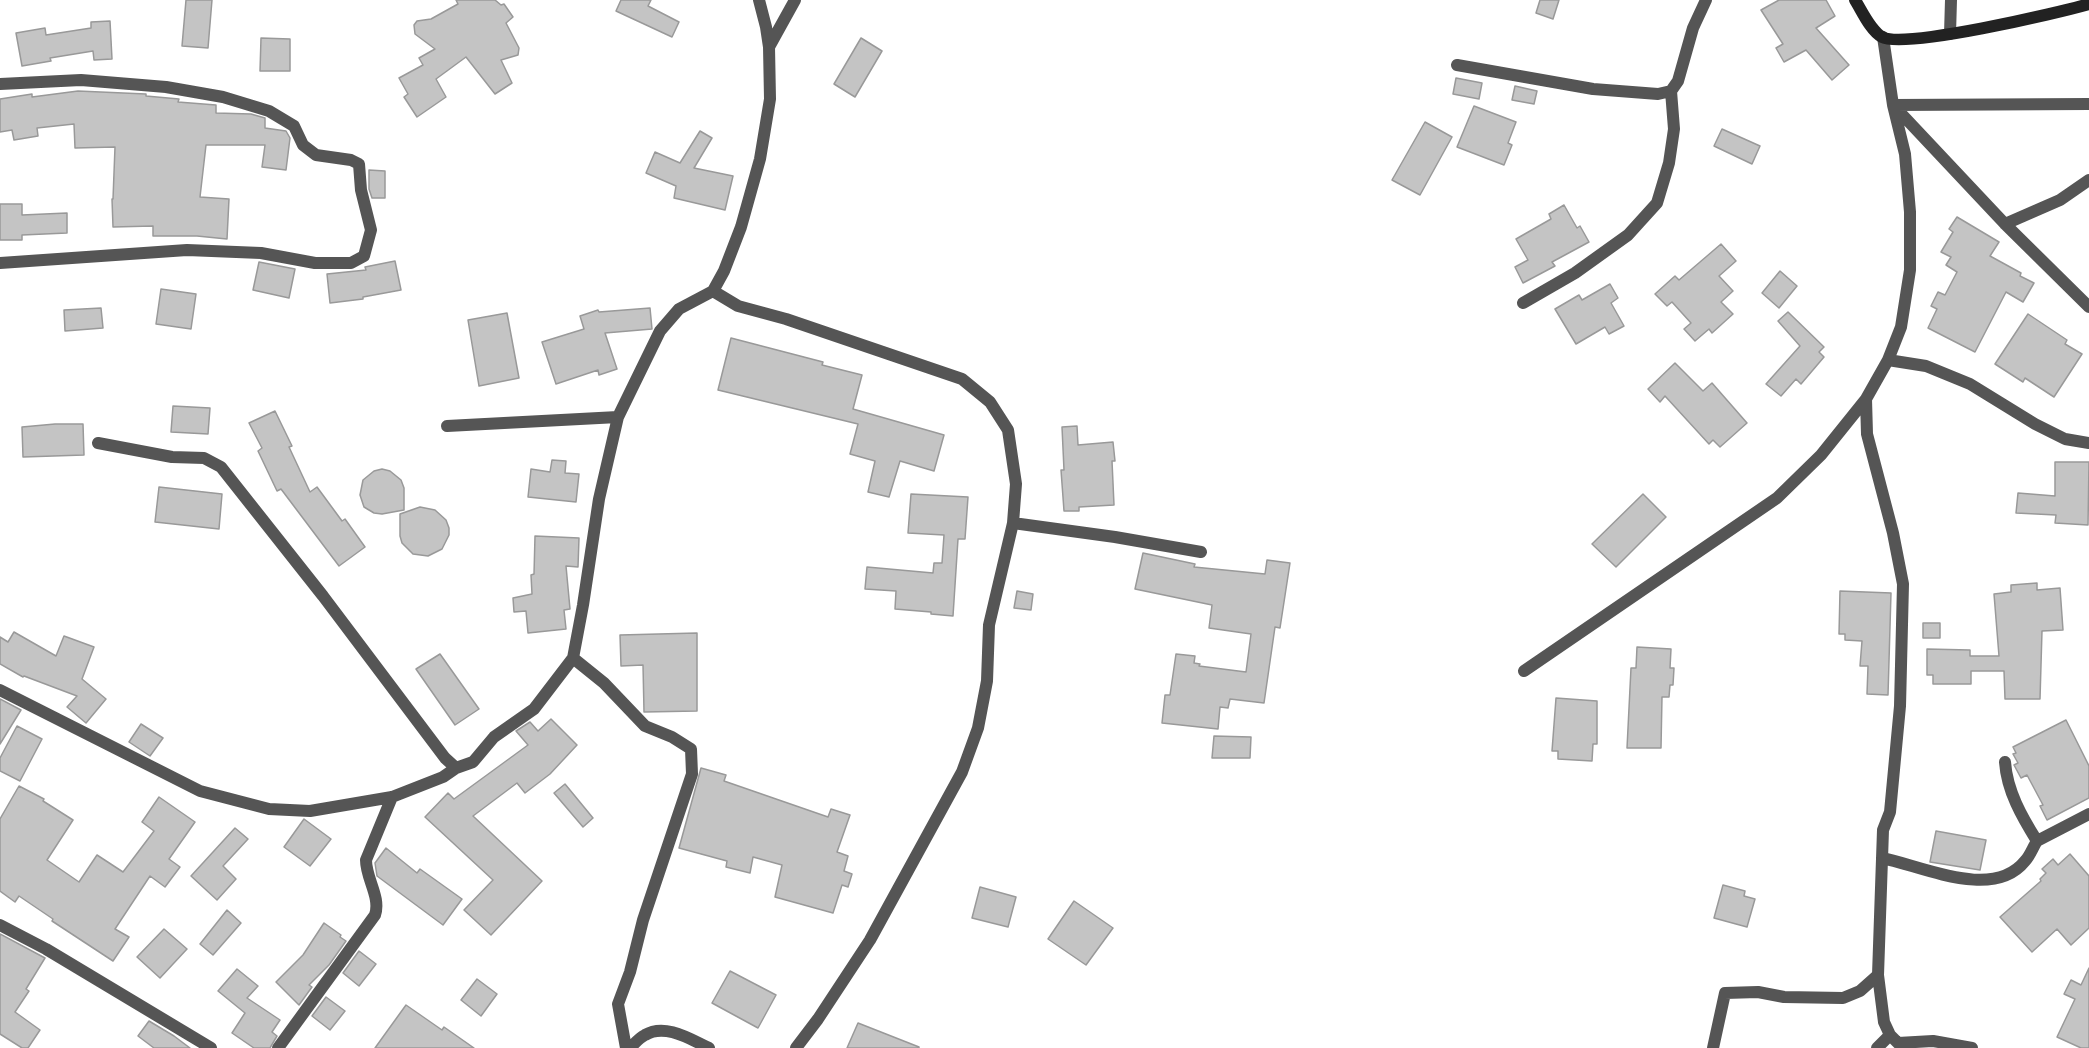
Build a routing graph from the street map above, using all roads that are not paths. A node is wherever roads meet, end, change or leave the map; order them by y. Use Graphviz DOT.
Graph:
graph roads {
  1 [pos="759,0"];
  2 [pos="795,0"];
  3 [pos="1706,0"];
  4 [pos="1855,0"];
  5 [pos="1951,0"];
  6 [pos="2089,4"];
  7 [pos="1950,34"];
  8 [pos="1883,38"];
  9 [pos="769,47"];
  10 [pos="1457,65"];
  11 [pos="0,84"];
  12 [pos="1671,91"];
  13 [pos="2089,104"];
  14 [pos="1893,105"];
  15 [pos="2089,180"];
  16 [pos="2005,224"];
  17 [pos="0,263"];
  18 [pos="713,291"];
  19 [pos="1523,303"];
  20 [pos="2089,307"];
  21 [pos="1888,360"];
  22 [pos="1866,399"];
  23 [pos="618,417"];
  24 [pos="447,426"];
  25 [pos="2089,442"];
  26 [pos="98,443"];
  27 [pos="1013,523"];
  28 [pos="1201,552"];
  29 [pos="573,658"];
  30 [pos="1524,671"];
  31 [pos="0,690"];
  32 [pos="2005,762"];
  33 [pos="456,768"];
  34 [pos="392,796"];
  35 [pos="2089,813"];
  36 [pos="2037,841"];
  37 [pos="1882,858"];
  38 [pos="1881,902"];
  39 [pos="0,926"];
  40 [pos="1878,975"];
  41 [pos="1890,1035"];
  42 [pos="211,1048"];
  43 [pos="278,1048"];
  44 [pos="628,1048"];
  45 [pos="709,1048"];
  46 [pos="796,1048"];
  47 [pos="1713,1048"];
  48 [pos="1877,1048"];
  49 [pos="1894,1048"];
  50 [pos="1972,1048"];
  1 -- 9 [label="street"];
  2 -- 9 [label="street"];
  3 -- 12 [label="street"];
  4 -- 8 [label="street"];
  5 -- 7 [label="street"];
  6 -- 7 [label="street"];
  7 -- 8 [label="street"];
  8 -- 14 [label="street"];
  9 -- 18 [label="street"];
  10 -- 12 [label="street"];
  11 -- 17 [label="street"];
  12 -- 19 [label="street"];
  13 -- 14 [label="street"];
  14 -- 16 [label="street"];
  14 -- 21 [label="street"];
  15 -- 16 [label="street"];
  16 -- 20 [label="street"];
  18 -- 23 [label="street"];
  18 -- 27 [label="street"];
  21 -- 22 [label="street"];
  21 -- 25 [label="street"];
  22 -- 30 [label="street"];
  22 -- 37 [label="street"];
  23 -- 24 [label="street"];
  23 -- 29 [label="street"];
  26 -- 33 [label="street"];
  27 -- 28 [label="street"];
  27 -- 46 [label="street"];
  29 -- 33 [label="street"];
  29 -- 44 [label="street"];
  31 -- 34 [label="street"];
  32 -- 36 [label="street"];
  33 -- 34 [label="street"];
  34 -- 43 [label="street"];
  35 -- 36 [label="street"];
  36 -- 37 [label="street"];
  37 -- 40 [label="street"];
  38 -- 40 [label="street"];
  39 -- 42 [label="street"];
  40 -- 41 [label="street"];
  40 -- 47 [label="street"];
  40 -- 49 [label="street"];
  41 -- 48 [label="street"];
  41 -- 50 [label="street"];
  44 -- 45 [label="street"];
}
